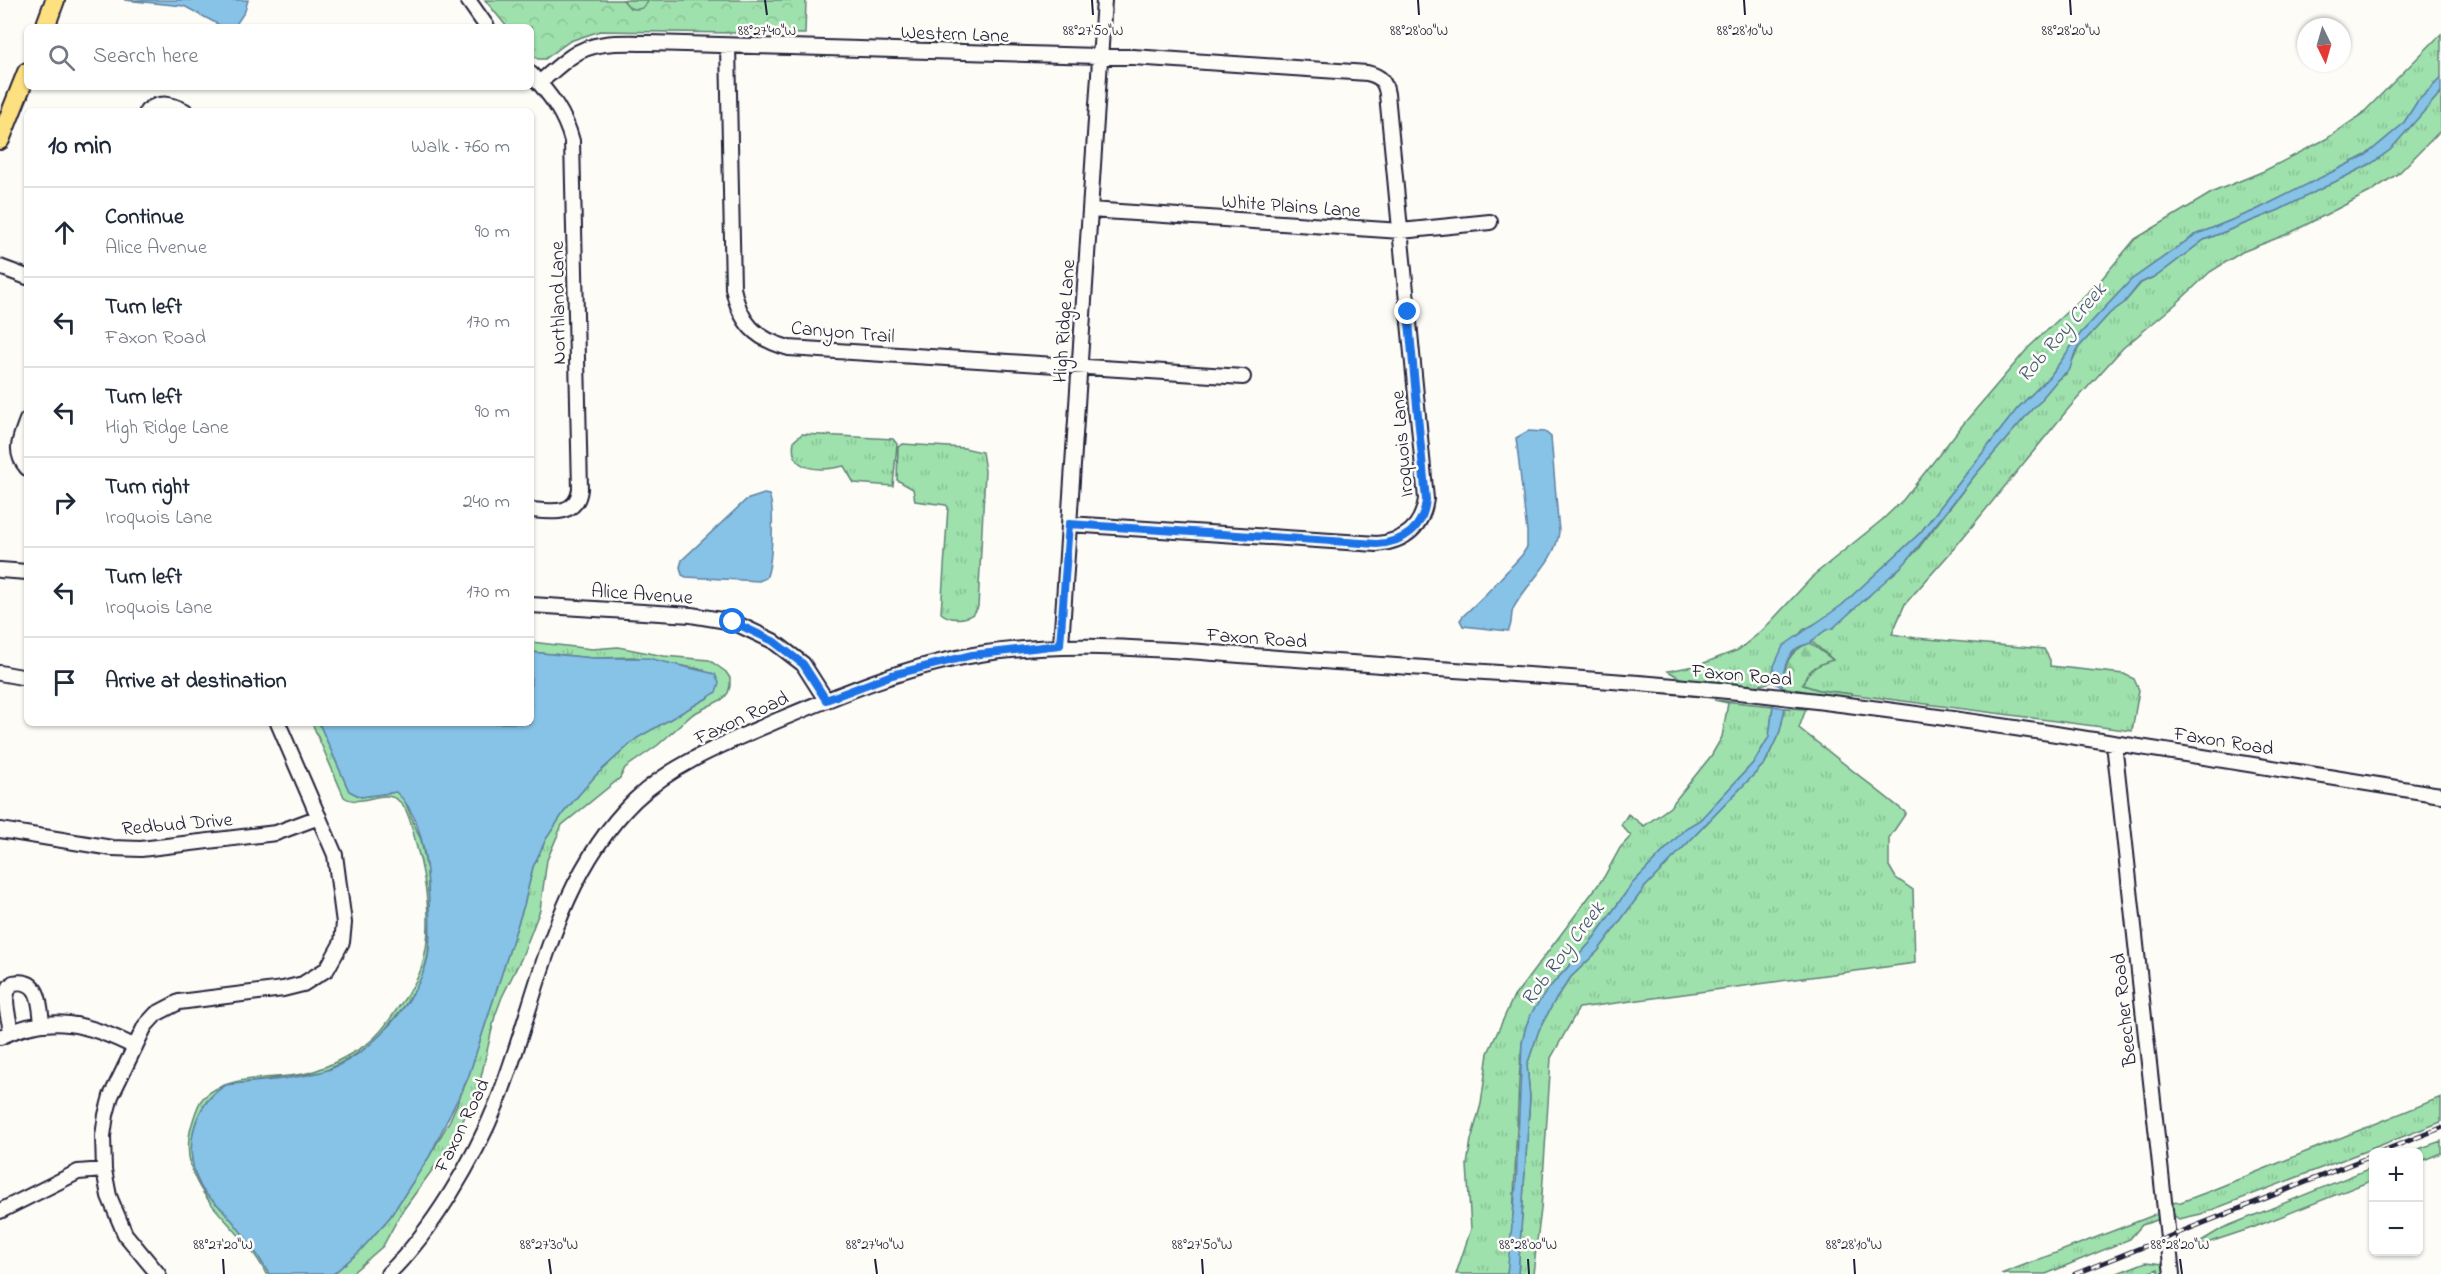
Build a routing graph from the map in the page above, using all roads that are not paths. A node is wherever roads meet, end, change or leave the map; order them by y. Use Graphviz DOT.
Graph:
graph roads {
  1 [pos="55,0"];
  2 [pos="468,0"];
  3 [pos="1104,0"];
  4 [pos="46,24"];
  5 [pos="485,24"];
  6 [pos="728,46"];
  7 [pos="1101,57"];
  8 [pos="535,78"];
  9 [pos="1380,78"];
  10 [pos="24,80"];
  11 [pos="153,108"];
  12 [pos="178,108"];
  13 [pos="0,140"];
  14 [pos="1090,210"];
  15 [pos="1490,222"];
  16 [pos="1401,231"];
  17 [pos="0,267"];
  18 [pos="24,277"];
  19 [pos="1080,367"];
  20 [pos="1244,377"];
  21 [pos="24,428"];
  22 [pos="24,464"];
  23 [pos="534,510"];
  24 [pos="1069,524"];
  25 [pos="0,570"];
  26 [pos="24,572"];
  27 [pos="534,605"];
  28 [pos="1060,645"];
  29 [pos="0,674"];
  30 [pos="24,678"];
  31 [pos="826,700"];
  32 [pos="279,726"];
  33 [pos="2114,743"];
  34 [pos="2441,795"];
  35 [pos="319,817"];
  36 [pos="0,830"];
  37 [pos="42,1024"];
  38 [pos="6,1034"];
  39 [pos="135,1047"];
  40 [pos="104,1170"];
  41 [pos="0,1211"];
  42 [pos="158,1274"];
  43 [pos="388,1274"];
  44 [pos="2172,1274"];
  1 -- 4 [label="main road"];
  2 -- 5 [label="street"];
  3 -- 7 [label="street, High Ridge Lane"];
  6 -- 7 [label="street, Western Lane"];
  6 -- 8 [label="street, Western Lane"];
  6 -- 19 [label="street, Canyon Trail"];
  7 -- 9 [label="street, Western Lane"];
  7 -- 14 [label="street, High Ridge Lane"];
  8 -- 23 [label="street, Northland Lane"];
  9 -- 16 [label="street, Iroquois Lane"];
  10 -- 13 [label="main road"];
  11 -- 12 [label="street"];
  14 -- 16 [label="street, White Plains Lane"];
  14 -- 19 [label="street, High Ridge Lane"];
  15 -- 16 [label="street, White Plains Lane"];
  16 -- 24 [label="street, Iroquois Lane"];
  17 -- 18 [label="street"];
  19 -- 20 [label="street, Canyon Trail"];
  19 -- 24 [label="street, High Ridge Lane"];
  21 -- 22 [label="street"];
  24 -- 28 [label="street, High Ridge Lane"];
  25 -- 26 [label="street"];
  27 -- 31 [label="street, Alice Avenue"];
  28 -- 31 [label="street, Faxon Road"];
  28 -- 33 [label="street, Faxon Road"];
  29 -- 30 [label="street"];
  31 -- 43 [label="street, Faxon Road"];
  32 -- 35 [label="street"];
  33 -- 34 [label="street, Faxon Road"];
  33 -- 44 [label="street, Beecher Road"];
  35 -- 36 [label="street, Redbud Drive"];
  35 -- 39 [label="street"];
  37 -- 38 [label="street"];
  37 -- 38 [label="street"];
  37 -- 39 [label="street"];
  39 -- 40 [label="street"];
  40 -- 41 [label="street"];
  40 -- 42 [label="street"];
}
